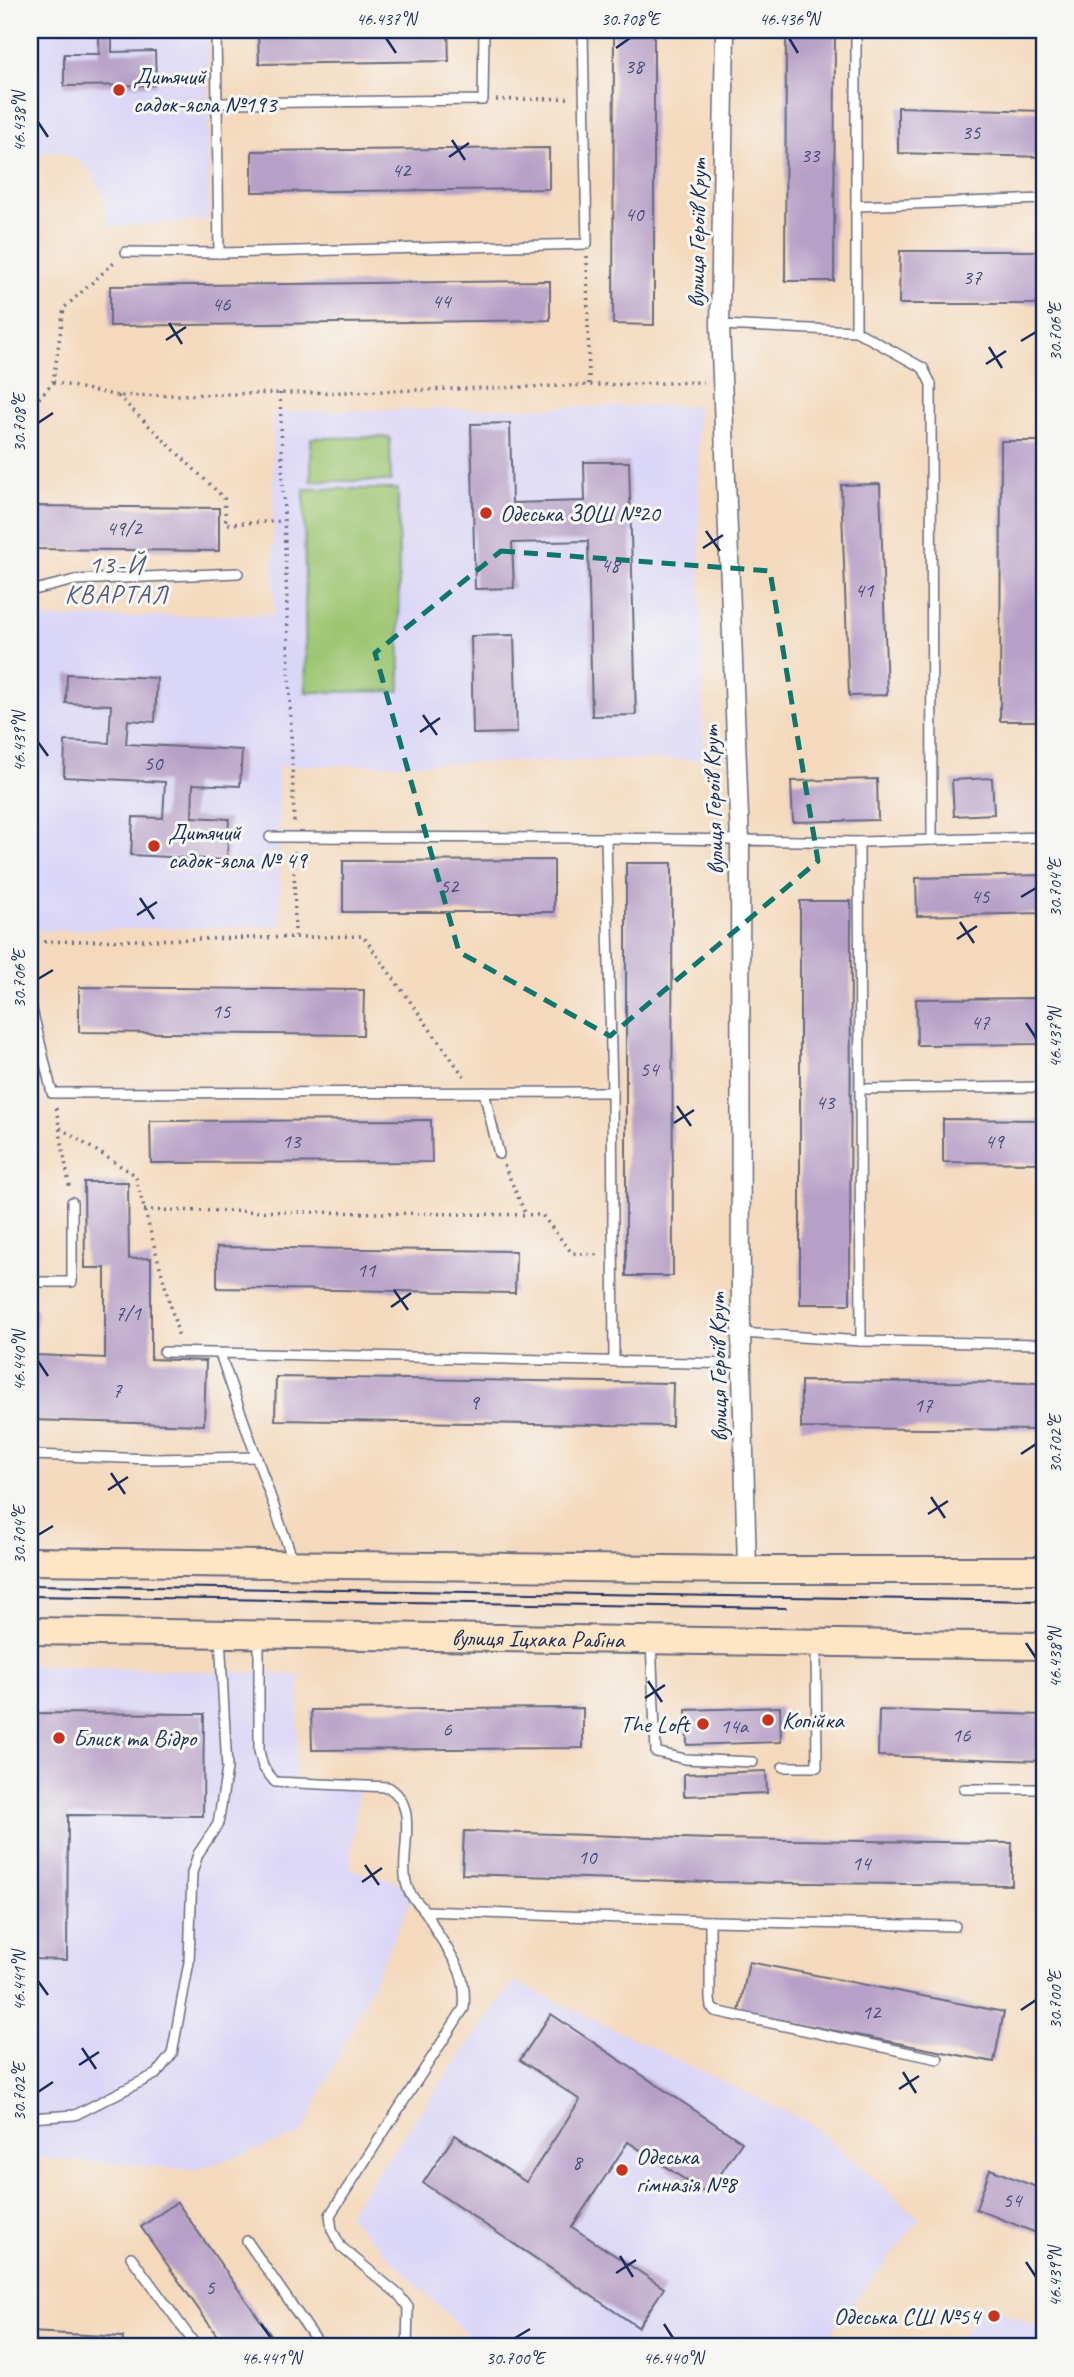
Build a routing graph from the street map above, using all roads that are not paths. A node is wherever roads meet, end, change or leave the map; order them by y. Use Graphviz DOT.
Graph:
graph roads {
  1 [pos="216,30"];
  2 [pos="484,30"];
  3 [pos="583,30"];
  4 [pos="725,30"];
  5 [pos="856,30"];
  6 [pos="976,30"];
  7 [pos="988,30"];
  8 [pos="217,103"];
  9 [pos="1044,199"];
  10 [pos="856,206"];
  11 [pos="126,252"];
  12 [pos="219,253"];
  13 [pos="720,325"];
  14 [pos="856,331"];
  15 [pos="238,573"];
  16 [pos="30,591"];
  17 [pos="270,837"];
  18 [pos="1044,837"];
  19 [pos="606,838"];
  20 [pos="932,840"];
  21 [pos="740,842"];
  22 [pos="859,842"];
  23 [pos="30,1001"];
  24 [pos="1044,1087"];
  25 [pos="860,1089"];
  26 [pos="480,1092"];
  27 [pos="612,1093"];
  28 [pos="499,1154"];
  29 [pos="72,1202"];
  30 [pos="30,1282"];
  31 [pos="741,1334"];
  32 [pos="861,1341"];
  33 [pos="1044,1344"];
  34 [pos="164,1352"];
  35 [pos="220,1354"];
  36 [pos="614,1361"];
  37 [pos="741,1364"];
  38 [pos="30,1455"];
  39 [pos="257,1457"];
  40 [pos="30,1561"];
  41 [pos="295,1565"];
  42 [pos="747,1570"];
  43 [pos="1044,1570"];
  44 [pos="30,1631"];
  45 [pos="220,1635"];
  46 [pos="259,1636"];
  47 [pos="651,1641"];
  48 [pos="816,1643"];
  49 [pos="1044,1646"];
  50 [pos="753,1762"];
  51 [pos="783,1767"];
  52 [pos="964,1789"];
  53 [pos="1044,1789"];
  54 [pos="425,1911"];
  55 [pos="710,1921"];
  56 [pos="955,1926"];
  57 [pos="938,2059"];
  58 [pos="30,2118"];
  59 [pos="247,2241"];
  60 [pos="131,2257"];
  61 [pos="197,2347"];
  62 [pos="321,2347"];
  63 [pos="407,2347"];
  1 -- 8 [label="lane"];
  2 -- 8 [label="lane"];
  3 -- 12 [label="lane"];
  4 -- 13 [label="street, вулиця Героїв Крут"];
  5 -- 10 [label="lane"];
  6 -- 7 [label="lane"];
  8 -- 12 [label="lane"];
  9 -- 10 [label="lane"];
  10 -- 14 [label="lane"];
  11 -- 12 [label="lane"];
  13 -- 14 [label="lane"];
  13 -- 21 [label="street, вулиця Героїв Крут"];
  14 -- 20 [label="lane"];
  15 -- 16 [label="lane"];
  17 -- 19 [label="lane"];
  18 -- 20 [label="lane"];
  19 -- 21 [label="lane"];
  19 -- 27 [label="lane"];
  20 -- 22 [label="lane"];
  21 -- 22 [label="lane"];
  21 -- 31 [label="street, вулиця Героїв Крут"];
  22 -- 25 [label="lane"];
  23 -- 26 [label="lane"];
  24 -- 25 [label="lane"];
  25 -- 32 [label="lane"];
  26 -- 27 [label="lane"];
  26 -- 28 [label="lane"];
  27 -- 36 [label="lane"];
  29 -- 30 [label="lane"];
  31 -- 32 [label="lane"];
  31 -- 37 [label="street, вулиця Героїв Крут"];
  32 -- 33 [label="lane"];
  34 -- 35 [label="lane"];
  35 -- 36 [label="lane"];
  35 -- 39 [label="lane"];
  36 -- 37 [label="lane"];
  37 -- 42 [label="street, вулиця Героїв Крут"];
  38 -- 39 [label="lane"];
  39 -- 41 [label="lane"];
  40 -- 41 [label="main road"];
  41 -- 42 [label="main road"];
  42 -- 43 [label="main road"];
  44 -- 45 [label="main road, вулиця Іцхака Рабіна"];
  45 -- 46 [label="main road, вулиця Іцхака Рабіна"];
  45 -- 58 [label="lane"];
  46 -- 47 [label="main road, вулиця Іцхака Рабіна"];
  46 -- 54 [label="lane"];
  47 -- 48 [label="main road, вулиця Іцхака Рабіна"];
  47 -- 50 [label="lane"];
  48 -- 49 [label="main road, вулиця Іцхака Рабіна"];
  48 -- 51 [label="lane"];
  52 -- 53 [label="lane"];
  54 -- 55 [label="lane"];
  54 -- 63 [label="lane"];
  55 -- 56 [label="lane"];
  55 -- 57 [label="lane"];
  59 -- 62 [label="lane"];
  60 -- 61 [label="lane"];
}
